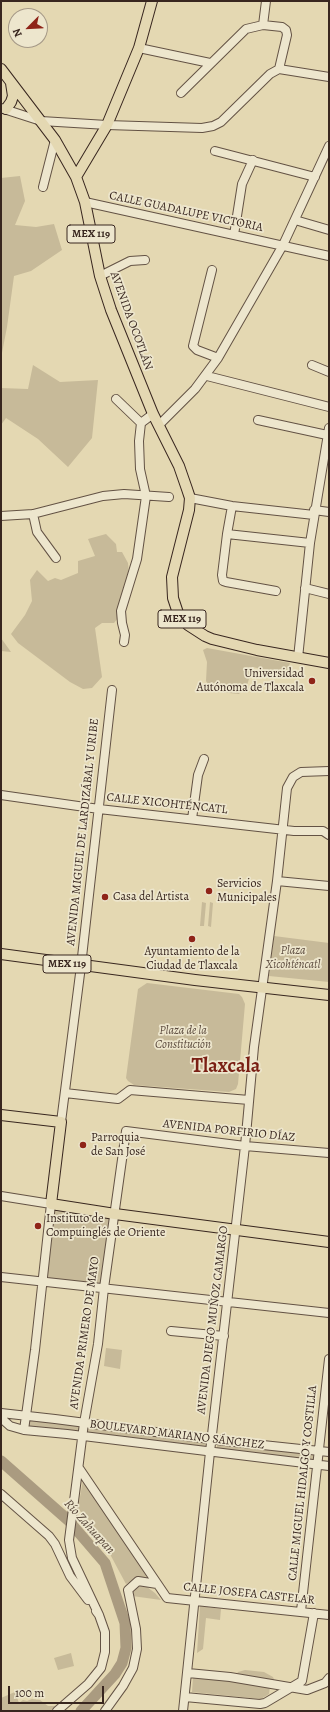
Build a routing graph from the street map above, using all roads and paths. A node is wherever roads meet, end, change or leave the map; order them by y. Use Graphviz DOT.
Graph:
graph roads {
  1 [pos="152,1"];
  2 [pos="266,1"];
  3 [pos="262,25"];
  4 [pos="139,48"];
  5 [pos="210,63"];
  6 [pos="1,69"];
  7 [pos="279,69"];
  8 [pos="329,77"];
  9 [pos="10,81"];
  10 [pos="182,93"];
  11 [pos="4,108"];
  12 [pos="41,121"];
  13 [pos="107,125"];
  14 [pos="55,140"];
  15 [pos="329,146"];
  16 [pos="215,151"];
  17 [pos="253,160"];
  18 [pos="76,177"];
  19 [pos="315,177"];
  20 [pos="43,187"];
  21 [pos="85,202"];
  22 [pos="295,220"];
  23 [pos="329,230"];
  24 [pos="234,235"];
  25 [pos="282,245"];
  26 [pos="329,256"];
  27 [pos="145,260"];
  28 [pos="212,270"];
  29 [pos="100,276"];
  30 [pos="218,358"];
  31 [pos="312,365"];
  32 [pos="329,372"];
  33 [pos="207,376"];
  34 [pos="116,399"];
  35 [pos="329,407"];
  36 [pos="153,414"];
  37 [pos="258,420"];
  38 [pos="141,423"];
  39 [pos="158,425"];
  40 [pos="328,431"];
  41 [pos="146,496"];
  42 [pos="169,497"];
  43 [pos="190,498"];
  44 [pos="232,506"];
  45 [pos="314,512"];
  46 [pos="329,512"];
  47 [pos="33,514"];
  48 [pos="1,516"];
  49 [pos="227,534"];
  50 [pos="310,543"];
  51 [pos="56,558"];
  52 [pos="305,588"];
  53 [pos="276,591"];
  54 [pos="329,594"];
  55 [pos="124,642"];
  56 [pos="298,658"];
  57 [pos="329,663"];
  58 [pos="112,690"];
  59 [pos="204,759"];
  60 [pos="329,771"];
  61 [pos="1,795"];
  62 [pos="99,809"];
  63 [pos="192,819"];
  64 [pos="282,829"];
  65 [pos="329,835"];
  66 [pos="278,881"];
  67 [pos="329,886"];
  68 [pos="1,954"];
  69 [pos="81,966"];
  70 [pos="262,986"];
  71 [pos="329,995"];
  72 [pos="65,1093"];
  73 [pos="249,1100"];
  74 [pos="1,1115"];
  75 [pos="61,1122"];
  76 [pos="126,1131"];
  77 [pos="245,1146"];
  78 [pos="329,1153"];
  79 [pos="1,1196"];
  80 [pos="51,1204"];
  81 [pos="115,1214"];
  82 [pos="236,1229"];
  83 [pos="329,1242"];
  84 [pos="1,1277"];
  85 [pos="43,1281"];
  86 [pos="104,1288"];
  87 [pos="228,1301"];
  88 [pos="329,1313"];
  89 [pos="171,1331"];
  90 [pos="224,1336"];
  91 [pos="329,1358"];
  92 [pos="327,1396"];
  93 [pos="1,1414"];
  94 [pos="26,1416"];
  95 [pos="1,1418"];
  96 [pos="84,1423"];
  97 [pos="24,1430"];
  98 [pos="82,1436"];
  99 [pos="212,1439"];
  100 [pos="319,1450"];
  101 [pos="210,1452"];
  102 [pos="329,1452"];
  103 [pos="318,1464"];
  104 [pos="329,1466"];
  105 [pos="79,1468"];
  106 [pos="1,1494"];
  107 [pos="157,1584"];
  108 [pos="195,1600"];
  109 [pos="301,1611"];
  110 [pos="314,1613"];
  111 [pos="99,1615"];
  112 [pos="329,1615"];
  113 [pos="188,1673"];
  114 [pos="329,1678"];
  115 [pos="292,1686"];
  116 [pos="185,1697"];
  117 [pos="57,1711"];
  118 [pos="104,1711"];
  119 [pos="183,1711"];
  1 -- 4 [label="main road"];
  2 -- 3 [label="street"];
  3 -- 5 [label="street"];
  3 -- 7 [label="street"];
  4 -- 5 [label="street"];
  4 -- 13 [label="main road"];
  5 -- 10 [label="street"];
  6 -- 9 [label="main road, AVENIDA OCOTLÁN / MEX 119"];
  7 -- 8 [label="street"];
  7 -- 13 [label="street"];
  9 -- 11 [label="main road"];
  9 -- 12 [label="main road, AVENIDA OCOTLÁN / MEX 119"];
  11 -- 12 [label="street"];
  12 -- 13 [label="street"];
  12 -- 14 [label="main road, AVENIDA OCOTLÁN / MEX 119"];
  13 -- 18 [label="main road"];
  14 -- 18 [label="main road, AVENIDA OCOTLÁN / MEX 119"];
  14 -- 20 [label="street"];
  15 -- 19 [label="street"];
  16 -- 17 [label="street"];
  17 -- 19 [label="street"];
  17 -- 24 [label="street"];
  18 -- 21 [label="main road, AVENIDA OCOTLÁN / MEX 119"];
  19 -- 22 [label="street"];
  21 -- 24 [label="street, CALLE GUADALUPE VICTORIA"];
  21 -- 29 [label="main road, AVENIDA OCOTLÁN / MEX 119"];
  22 -- 23 [label="street"];
  22 -- 25 [label="street"];
  24 -- 25 [label="street, CALLE GUADALUPE VICTORIA"];
  25 -- 26 [label="street, CALLE GUADALUPE VICTORIA"];
  25 -- 30 [label="street"];
  27 -- 29 [label="street"];
  28 -- 30 [label="street"];
  29 -- 36 [label="main road, AVENIDA OCOTLÁN / MEX 119"];
  30 -- 33 [label="street"];
  31 -- 32 [label="street"];
  33 -- 35 [label="street"];
  33 -- 39 [label="street"];
  34 -- 38 [label="street"];
  36 -- 38 [label="street"];
  36 -- 39 [label="main road, MEX 119"];
  37 -- 40 [label="street"];
  38 -- 41 [label="street"];
  39 -- 43 [label="main road, MEX 119"];
  40 -- 45 [label="street"];
  41 -- 42 [label="street"];
  41 -- 47 [label="street"];
  41 -- 55 [label="street"];
  43 -- 44 [label="street"];
  43 -- 56 [label="main road, MEX 119"];
  44 -- 45 [label="street"];
  44 -- 49 [label="street"];
  45 -- 46 [label="street"];
  45 -- 50 [label="street"];
  47 -- 48 [label="street"];
  47 -- 51 [label="street"];
  49 -- 50 [label="street"];
  49 -- 53 [label="street"];
  50 -- 52 [label="street"];
  52 -- 54 [label="street"];
  52 -- 56 [label="street"];
  56 -- 57 [label="main road, MEX 119"];
  58 -- 62 [label="street, AVENIDA MIGUEL DE LARDIZÁBAL Y URIBE"];
  59 -- 63 [label="street"];
  60 -- 64 [label="street"];
  61 -- 62 [label="street, CALLE XICOHTÉNCATL"];
  62 -- 63 [label="street, CALLE XICOHTÉNCATL"];
  62 -- 69 [label="street, AVENIDA MIGUEL DE LARDIZÁBAL Y URIBE"];
  63 -- 64 [label="street, CALLE XICOHTÉNCATL"];
  64 -- 65 [label="street, CALLE XICOHTÉNCATL"];
  64 -- 66 [label="street"];
  66 -- 67 [label="street"];
  66 -- 70 [label="street"];
  68 -- 69 [label="main road, MEX 119"];
  69 -- 70 [label="main road, MEX 119"];
  69 -- 72 [label="street, AVENIDA MIGUEL DE LARDIZÁBAL Y URIBE"];
  70 -- 71 [label="main road, MEX 119"];
  70 -- 73 [label="street"];
  72 -- 73 [label="street"];
  72 -- 75 [label="street, AVENIDA MIGUEL DE LARDIZÁBAL Y URIBE"];
  73 -- 77 [label="street"];
  74 -- 75 [label="main road"];
  75 -- 80 [label="main road, AVENIDA MIGUEL DE LARDIZÁBAL Y URIBE"];
  76 -- 77 [label="street, AVENIDA PORFIRIO DÍAZ"];
  76 -- 81 [label="street, AVENIDA PRIMERO DE MAYO"];
  77 -- 78 [label="street, AVENIDA PORFIRIO DÍAZ"];
  77 -- 82 [label="street, AVENIDA DIEGO MUÑOZ CAMARGO"];
  79 -- 80 [label="street"];
  80 -- 81 [label="main road"];
  80 -- 85 [label="street, AVENIDA MIGUEL DE LARDIZÁBAL Y URIBE"];
  81 -- 82 [label="main road"];
  81 -- 86 [label="street, AVENIDA PRIMERO DE MAYO"];
  82 -- 83 [label="main road"];
  82 -- 87 [label="street, AVENIDA DIEGO MUÑOZ CAMARGO"];
  84 -- 85 [label="street"];
  85 -- 86 [label="street"];
  85 -- 94 [label="street, AVENIDA MIGUEL DE LARDIZÁBAL Y URIBE"];
  86 -- 87 [label="street"];
  86 -- 96 [label="street, AVENIDA PRIMERO DE MAYO"];
  87 -- 88 [label="street"];
  87 -- 90 [label="street, AVENIDA DIEGO MUÑOZ CAMARGO"];
  89 -- 90 [label="street"];
  90 -- 99 [label="street, AVENIDA DIEGO MUÑOZ CAMARGO"];
  91 -- 92 [label="street, CALLE MIGUEL HIDALGO Y COSTILLA"];
  92 -- 100 [label="street, CALLE MIGUEL HIDALGO Y COSTILLA"];
  93 -- 94 [label="street, BOULEVARD MARIANO SÁNCHEZ"];
  94 -- 96 [label="street, BOULEVARD MARIANO SÁNCHEZ"];
  94 -- 97 [label="street, AVENIDA MIGUEL DE LARDIZÁBAL Y URIBE"];
  95 -- 97 [label="street, BOULEVARD MARIANO SÁNCHEZ"];
  96 -- 98 [label="street, AVENIDA PRIMERO DE MAYO"];
  96 -- 99 [label="street, BOULEVARD MARIANO SÁNCHEZ"];
  97 -- 98 [label="street, BOULEVARD MARIANO SÁNCHEZ"];
  98 -- 101 [label="street, BOULEVARD MARIANO SÁNCHEZ"];
  98 -- 105 [label="street, AVENIDA PRIMERO DE MAYO"];
  99 -- 100 [label="street, BOULEVARD MARIANO SÁNCHEZ"];
  99 -- 101 [label="street, AVENIDA DIEGO MUÑOZ CAMARGO"];
  100 -- 102 [label="street, BOULEVARD MARIANO SÁNCHEZ"];
  100 -- 103 [label="street, CALLE MIGUEL HIDALGO Y COSTILLA"];
  101 -- 103 [label="street, BOULEVARD MARIANO SÁNCHEZ"];
  101 -- 108 [label="street, AVENIDA DIEGO MUÑOZ CAMARGO"];
  103 -- 104 [label="street, BOULEVARD MARIANO SÁNCHEZ"];
  103 -- 109 [label="street, CALLE MIGUEL HIDALGO Y COSTILLA"];
  105 -- 107 [label="street"];
  105 -- 111 [label="street, AVENIDA PRIMERO DE MAYO"];
  106 -- 111 [label="street"];
  107 -- 108 [label="street, CALLE JOSEFA CASTELAR"];
  107 -- 118 [label="street"];
  108 -- 109 [label="street, CALLE JOSEFA CASTELAR"];
  108 -- 113 [label="street, AVENIDA DIEGO MUÑOZ CAMARGO"];
  109 -- 110 [label="street, CALLE JOSEFA CASTELAR"];
  110 -- 112 [label="street, CALLE JOSEFA CASTELAR"];
  110 -- 115 [label="street"];
  111 -- 117 [label="street"];
  113 -- 115 [label="street"];
  113 -- 116 [label="street, AVENIDA DIEGO MUÑOZ CAMARGO"];
  114 -- 115 [label="street"];
  115 -- 116 [label="street"];
  116 -- 119 [label="street, AVENIDA DIEGO MUÑOZ CAMARGO"];
}
